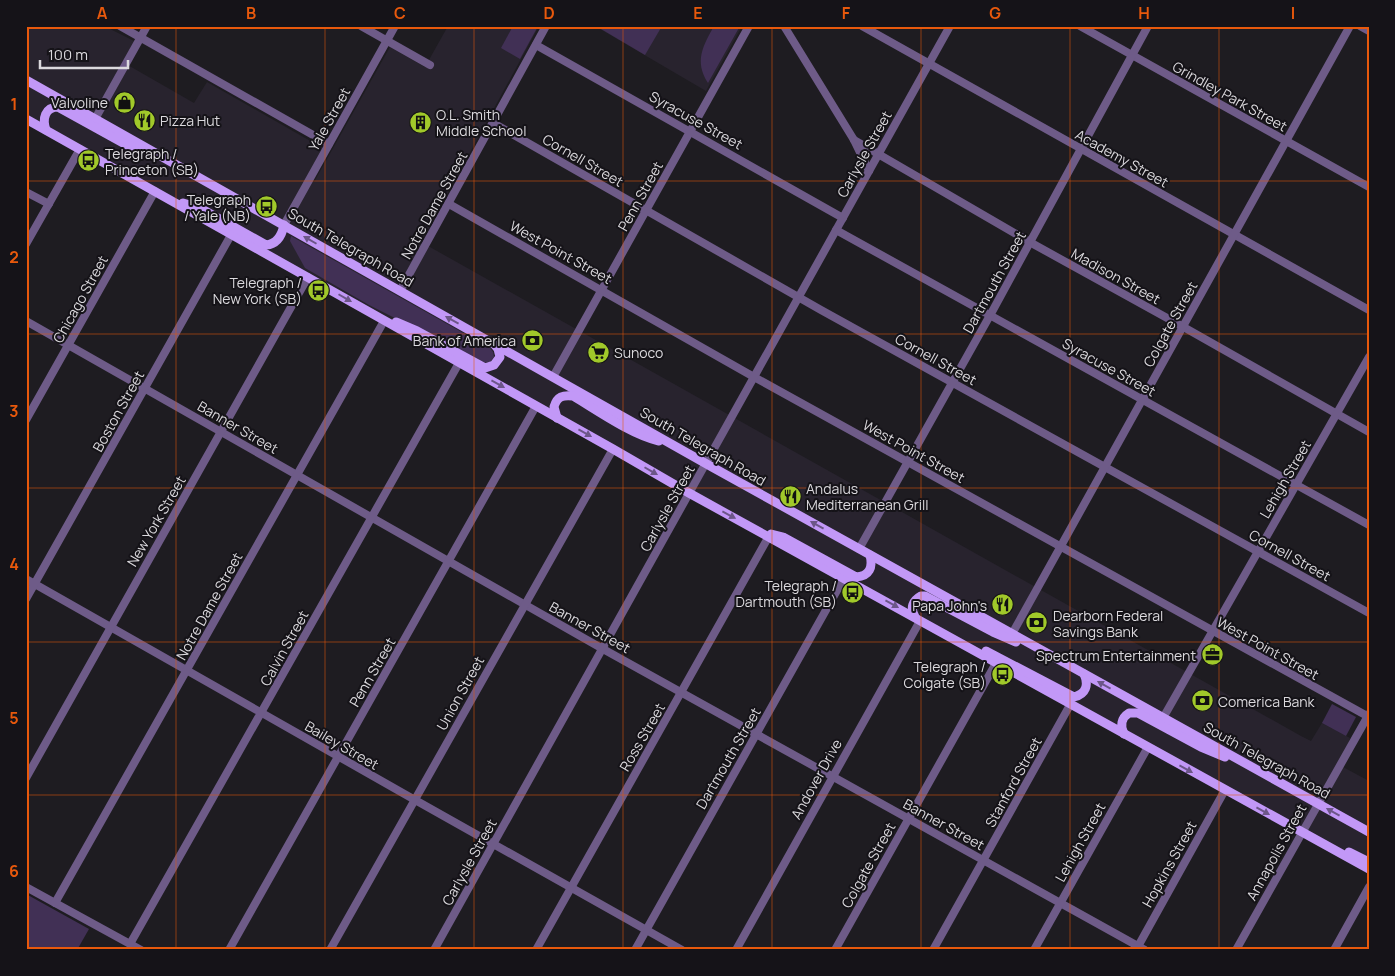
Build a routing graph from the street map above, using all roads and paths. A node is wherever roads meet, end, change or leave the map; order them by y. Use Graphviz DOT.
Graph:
graph roads {
  1 [pos="120,26"];
  2 [pos="147,26"];
  3 [pos="361,26"];
  4 [pos="395,26"];
  5 [pos="546,26"];
  6 [pos="749,26"];
  7 [pos="784,26"];
  8 [pos="862,26"];
  9 [pos="950,26"];
  10 [pos="1080,26"];
  11 [pos="1148,26"];
  12 [pos="1350,26"];
  13 [pos="1360,26"];
  14 [pos="1369,31"];
  15 [pos="140,38"];
  16 [pos="387,41"];
  17 [pos="536,45"];
  18 [pos="1132,55"];
  19 [pos="929,64"];
  20 [pos="430,65"];
  21 [pos="26,80"];
  22 [pos="26,119"];
  23 [pos="95,119"];
  24 [pos="493,123"];
  25 [pos="46,130"];
  26 [pos="690,132"];
  27 [pos="854,140"];
  28 [pos="1285,140"];
  29 [pos="329,144"];
  30 [pos="80,149"];
  31 [pos="1081,149"];
  32 [pos="878,155"];
  33 [pos="163,157"];
  34 [pos="869,171"];
  35 [pos="1369,187"];
  36 [pos="155,191"];
  37 [pos="26,192"];
  38 [pos="170,200"];
  39 [pos="48,204"];
  40 [pos="449,204"];
  41 [pos="646,210"];
  42 [pos="843,218"];
  43 [pos="284,225"];
  44 [pos="836,230"];
  45 [pos="231,235"];
  46 [pos="1234,235"];
  47 [pos="1030,242"];
  48 [pos="26,244"];
  49 [pos="308,278"];
  50 [pos="602,290"];
  51 [pos="400,291"];
  52 [pos="799,297"];
  53 [pos="1369,310"];
  54 [pos="372,314"];
  55 [pos="990,316"];
  56 [pos="26,321"];
  57 [pos="384,321"];
  58 [pos="1182,327"];
  59 [pos="494,344"];
  60 [pos="68,345"];
  61 [pos="1369,357"];
  62 [pos="459,363"];
  63 [pos="553,377"];
  64 [pos="754,377"];
  65 [pos="953,383"];
  66 [pos="145,388"];
  67 [pos="1143,399"];
  68 [pos="536,406"];
  69 [pos="1337,415"];
  70 [pos="557,418"];
  71 [pos="26,420"];
  72 [pos="221,432"];
  73 [pos="1369,432"];
  74 [pos="669,443"];
  75 [pos="613,449"];
  76 [pos="908,462"];
  77 [pos="706,464"];
  78 [pos="1105,467"];
  79 [pos="297,475"];
  80 [pos="1296,486"];
  81 [pos="689,493"];
  82 [pos="372,517"];
  83 [pos="1369,526"];
  84 [pos="759,531"];
  85 [pos="769,536"];
  86 [pos="1061,546"];
  87 [pos="859,549"];
  88 [pos="1258,552"];
  89 [pos="870,555"];
  90 [pos="449,561"];
  91 [pos="844,578"];
  92 [pos="26,579"];
  93 [pos="35,584"];
  94 [pos="26,599"];
  95 [pos="525,604"];
  96 [pos="1369,613"];
  97 [pos="918,619"];
  98 [pos="111,626"];
  99 [pos="1212,632"];
  100 [pos="1012,634"];
  101 [pos="964,645"];
  102 [pos="1038,648"];
  103 [pos="603,649"];
  104 [pos="996,663"];
  105 [pos="186,671"];
  106 [pos="1084,674"];
  107 [pos="682,693"];
  108 [pos="1070,705"];
  109 [pos="262,713"];
  110 [pos="1368,716"];
  111 [pos="1163,718"];
  112 [pos="756,734"];
  113 [pos="1124,734"];
  114 [pos="1148,747"];
  115 [pos="338,757"];
  116 [pos="1245,764"];
  117 [pos="832,776"];
  118 [pos="26,778"];
  119 [pos="1225,790"];
  120 [pos="414,800"];
  121 [pos="1318,804"];
  122 [pos="908,819"];
  123 [pos="1302,832"];
  124 [pos="1369,832"];
  125 [pos="493,844"];
  126 [pos="1323,844"];
  127 [pos="983,860"];
  128 [pos="1369,862"];
  129 [pos="1369,869"];
  130 [pos="26,887"];
  131 [pos="1369,887"];
  132 [pos="571,888"];
  133 [pos="55,903"];
  134 [pos="1060,903"];
  135 [pos="646,930"];
  136 [pos="130,944"];
  137 [pos="1139,948"];
  138 [pos="141,950"];
  139 [pos="228,950"];
  140 [pos="330,950"];
  141 [pos="434,950"];
  142 [pos="536,950"];
  143 [pos="635,950"];
  144 [pos="682,950"];
  145 [pos="736,950"];
  146 [pos="835,950"];
  147 [pos="933,950"];
  148 [pos="1034,950"];
  149 [pos="1236,950"];
  150 [pos="1334,950"];
  1 -- 15 [label="street"];
  2 -- 15 [label="street"];
  3 -- 16 [label="street"];
  4 -- 16 [label="street, Yale Street"];
  5 -- 17 [label="street, Notre Dame Street"];
  6 -- 26 [label="street, Penn Street"];
  7 -- 27 [label="street"];
  8 -- 19 [label="street, Academy Street"];
  9 -- 19 [label="street, Carlysle Street"];
  10 -- 18 [label="street, Grindley Park Street"];
  11 -- 18 [label="street, Dartmouth Street"];
  12 -- 28 [label="street, Colgate Street"];
  13 -- 14 [label="street"];
  15 -- 23 [label="street"];
  15 -- 29 [label="street"];
  16 -- 20 [label="street"];
  16 -- 29 [label="street, Yale Street"];
  17 -- 24 [label="street, Notre Dame Street"];
  17 -- 26 [label="street, Syracuse Street"];
  18 -- 28 [label="street, Grindley Park Street"];
  18 -- 31 [label="street, Dartmouth Street"];
  19 -- 31 [label="street, Academy Street"];
  19 -- 32 [label="street, Carlysle Street"];
  21 -- 23 [label="main road, South Telegraph Road"];
  22 -- 25 [label="main road"];
  23 -- 33 [label="main road, South Telegraph Road"];
  24 -- 40 [label="street, Notre Dame Street"];
  24 -- 41 [label="street, Cornell Street"];
  25 -- 30 [label="main road"];
  25 -- 33 [label="main road"];
  26 -- 41 [label="street, Penn Street"];
  26 -- 42 [label="street, Syracuse Street"];
  27 -- 32 [label="street, Madison Street"];
  27 -- 34 [label="street"];
  28 -- 35 [label="street, Grindley Park Street"];
  28 -- 46 [label="street, Colgate Street"];
  29 -- 43 [label="street, Yale Street"];
  30 -- 36 [label="main road"];
  30 -- 39 [label="street"];
  31 -- 46 [label="street, Academy Street"];
  31 -- 47 [label="street, Dartmouth Street"];
  32 -- 34 [label="street, Carlysle Street"];
  32 -- 47 [label="street, Madison Street"];
  33 -- 43 [label="main road, South Telegraph Road"];
  34 -- 42 [label="street, Carlysle Street"];
  36 -- 38 [label="main road"];
  36 -- 60 [label="street, Chicago Street"];
  37 -- 39 [label="street"];
  38 -- 43 [label="main road"];
  38 -- 45 [label="main road"];
  39 -- 48 [label="street"];
  40 -- 50 [label="street, West Point Street"];
  40 -- 51 [label="street, Notre Dame Street"];
  41 -- 50 [label="street, Penn Street"];
  41 -- 52 [label="street, Cornell Street"];
  42 -- 44 [label="street, Carlysle Street"];
  51 -- 43 [label="main road, South Telegraph Road, one-way"];
  44 -- 52 [label="street, Carlysle Street"];
  44 -- 55 [label="street, Syracuse Street"];
  45 -- 49 [label="main road"];
  45 -- 66 [label="street, Boston Street"];
  46 -- 53 [label="street, Academy Street"];
  46 -- 58 [label="street, Colgate Street"];
  47 -- 55 [label="street, Dartmouth Street"];
  47 -- 58 [label="street, Madison Street"];
  49 -- 54 [label="main road, one-way"];
  49 -- 72 [label="street, New York Street"];
  50 -- 63 [label="street, Penn Street"];
  50 -- 64 [label="street, West Point Street"];
  59 -- 51 [label="main road, South Telegraph Road, one-way"];
  52 -- 64 [label="street, Carlysle Street"];
  52 -- 65 [label="street, Cornell Street"];
  54 -- 57 [label="main road"];
  54 -- 59 [label="main road"];
  55 -- 65 [label="street, Dartmouth Street"];
  55 -- 67 [label="street, Syracuse Street"];
  56 -- 60 [label="street, Banner Street"];
  57 -- 62 [label="main road"];
  57 -- 79 [label="street, Notre Dame Street"];
  58 -- 67 [label="street, Colgate Street"];
  58 -- 69 [label="street, Madison Street"];
  59 -- 63 [label="main road, South Telegraph Road"];
  60 -- 66 [label="street, Banner Street"];
  60 -- 71 [label="street, Chicago Street"];
  61 -- 69 [label="street, Lehigh Street"];
  62 -- 68 [label="main road, one-way"];
  62 -- 82 [label="street, Calvin Street"];
  63 -- 74 [label="main road, South Telegraph Road"];
  64 -- 76 [label="street, West Point Street"];
  64 -- 77 [label="street, Carlysle Street"];
  65 -- 76 [label="street, Dartmouth Street"];
  65 -- 78 [label="street, Cornell Street"];
  66 -- 72 [label="street, Banner Street"];
  66 -- 93 [label="street, Boston Street"];
  67 -- 78 [label="street, Colgate Street"];
  67 -- 80 [label="street, Syracuse Street"];
  68 -- 70 [label="main road"];
  68 -- 90 [label="street, Penn Street"];
  69 -- 73 [label="street, Madison Street"];
  69 -- 80 [label="street, Lehigh Street"];
  70 -- 74 [label="main road"];
  70 -- 75 [label="main road, one-way"];
  72 -- 79 [label="street, Banner Street"];
  72 -- 98 [label="street, New York Street"];
  74 -- 77 [label="main road, South Telegraph Road"];
  75 -- 81 [label="main road, one-way"];
  75 -- 95 [label="street, Union Street"];
  76 -- 86 [label="street, West Point Street"];
  76 -- 87 [label="street, Dartmouth Street"];
  77 -- 81 [label="street, Carlysle Street"];
  87 -- 77 [label="main road, South Telegraph Road, one-way"];
  78 -- 86 [label="street, Colgate Street"];
  78 -- 88 [label="street, Cornell Street"];
  79 -- 82 [label="street, Banner Street"];
  79 -- 105 [label="street, Notre Dame Street"];
  80 -- 83 [label="street, Syracuse Street"];
  80 -- 88 [label="street, Lehigh Street"];
  81 -- 84 [label="main road, one-way"];
  81 -- 103 [label="street, Carlysle Street"];
  82 -- 90 [label="street, Banner Street"];
  82 -- 109 [label="street, Calvin Street"];
  84 -- 85 [label="main road"];
  84 -- 89 [label="main road"];
  85 -- 91 [label="main road"];
  85 -- 107 [label="street, Ross Street"];
  86 -- 99 [label="street, West Point Street"];
  86 -- 100 [label="street, Colgate Street"];
  87 -- 89 [label="main road, South Telegraph Road"];
  88 -- 96 [label="street, Cornell Street"];
  88 -- 99 [label="street, Lehigh Street"];
  89 -- 100 [label="main road, South Telegraph Road"];
  90 -- 95 [label="street, Banner Street"];
  90 -- 115 [label="street, Penn Street"];
  91 -- 97 [label="main road, one-way"];
  91 -- 112 [label="street, Dartmouth Street"];
  92 -- 93 [label="street, Bailey Street"];
  93 -- 94 [label="street, Boston Street"];
  93 -- 98 [label="street, Bailey Street"];
  95 -- 103 [label="street, Banner Street"];
  95 -- 120 [label="street, Union Street"];
  97 -- 101 [label="main road"];
  97 -- 102 [label="main road"];
  97 -- 117 [label="street, Andover Drive"];
  98 -- 105 [label="street, Bailey Street"];
  98 -- 118 [label="street, New York Street"];
  99 -- 110 [label="street, West Point Street"];
  99 -- 111 [label="street, Lehigh Street"];
  100 -- 102 [label="main road, South Telegraph Road"];
  101 -- 104 [label="main road"];
  101 -- 106 [label="main road"];
  102 -- 106 [label="main road, South Telegraph Road"];
  103 -- 107 [label="street, Banner Street"];
  103 -- 125 [label="street, Carlysle Street"];
  104 -- 108 [label="main road"];
  104 -- 122 [label="street, Colgate Street"];
  105 -- 109 [label="street, Bailey Street"];
  105 -- 133 [label="street, Notre Dame Street"];
  111 -- 106 [label="main road, South Telegraph Road, one-way"];
  107 -- 112 [label="street, Banner Street"];
  107 -- 132 [label="street, Ross Street"];
  108 -- 113 [label="main road"];
  108 -- 127 [label="street, Stanford Street"];
  109 -- 115 [label="street, Bailey Street"];
  109 -- 136 [label="street, Calvin Street"];
  110 -- 121 [label="street, Annapolis Street"];
  111 -- 116 [label="main road, South Telegraph Road"];
  112 -- 117 [label="street, Banner Street"];
  112 -- 135 [label="street, Dartmouth Street"];
  113 -- 114 [label="main road"];
  113 -- 116 [label="main road"];
  114 -- 119 [label="main road, one-way"];
  114 -- 134 [label="street, Lehigh Street"];
  115 -- 120 [label="street, Bailey Street"];
  115 -- 139 [label="street, Penn Street"];
  116 -- 121 [label="main road, South Telegraph Road"];
  117 -- 122 [label="street, Banner Street"];
  117 -- 145 [label="street, Andover Drive"];
  119 -- 123 [label="main road, one-way"];
  119 -- 137 [label="street, Hopkins Street"];
  120 -- 125 [label="street, Bailey Street"];
  120 -- 140 [label="street, Union Street"];
  121 -- 123 [label="street, Annapolis Street"];
  124 -- 121 [label="main road, South Telegraph Road, one-way"];
  122 -- 127 [label="street, Banner Street"];
  122 -- 146 [label="street, Colgate Street"];
  123 -- 126 [label="main road"];
  123 -- 149 [label="street, Annapolis Street"];
  125 -- 132 [label="street, Bailey Street"];
  125 -- 141 [label="street, Carlysle Street"];
  126 -- 128 [label="main road"];
  126 -- 129 [label="main road"];
  127 -- 134 [label="street, Banner Street"];
  127 -- 147 [label="street, Stanford Street"];
  130 -- 133 [label="street"];
  131 -- 150 [label="street"];
  132 -- 135 [label="street, Bailey Street"];
  132 -- 142 [label="street, Ross Street"];
  133 -- 136 [label="street"];
  134 -- 137 [label="street, Banner Street"];
  134 -- 148 [label="street, Lehigh Street"];
  135 -- 143 [label="street, Dartmouth Street"];
  135 -- 144 [label="street, Bailey Street"];
  136 -- 138 [label="street"];
}
